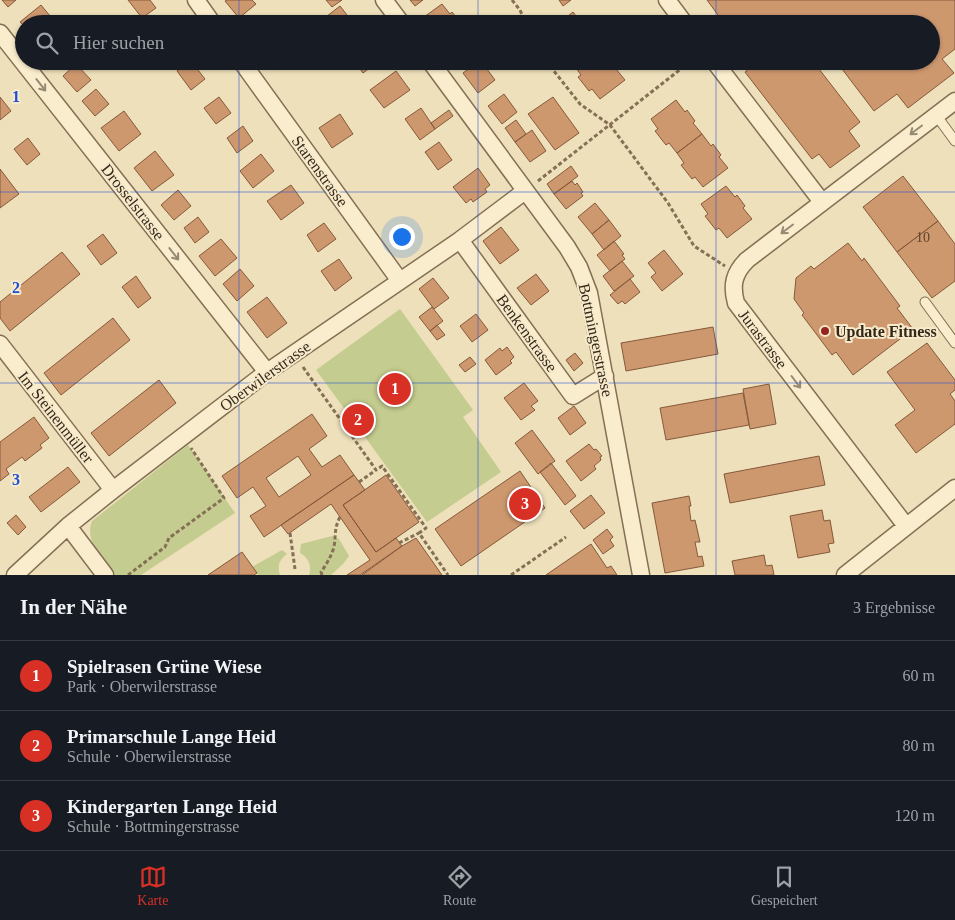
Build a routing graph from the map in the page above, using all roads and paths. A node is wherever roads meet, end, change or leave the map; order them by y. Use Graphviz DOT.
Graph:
graph roads {
  1 [pos="196,0"];
  2 [pos="384,0"];
  3 [pos="512,0"];
  4 [pos="667,0"];
  5 [pos="207,15"];
  6 [pos="395,15"];
  7 [pos="522,15"];
  8 [pos="679,15"];
  9 [pos="0,33"];
  10 [pos="15,52"];
  11 [pos="29,70"];
  12 [pos="247,70"];
  13 [pos="437,70"];
  14 [pos="553,70"];
  15 [pos="680,70"];
  16 [pos="721,70"];
  17 [pos="955,100"];
  18 [pos="936,115"];
  19 [pos="610,125"];
  20 [pos="955,141"];
  21 [pos="525,190"];
  22 [pos="822,202"];
  23 [pos="460,240"];
  24 [pos="400,281"];
  25 [pos="733,282"];
  26 [pos="925,302"];
  27 [pos="955,343"];
  28 [pos="0,344"];
  29 [pos="294,354"];
  30 [pos="267,372"];
  31 [pos="605,376"];
  32 [pos="182,436"];
  33 [pos="376,470"];
  34 [pos="359,482"];
  35 [pos="955,488"];
  36 [pos="113,490"];
  37 [pos="340,517"];
  38 [pos="68,526"];
  39 [pos="906,526"];
  40 [pos="290,533"];
  41 [pos="419,533"];
  42 [pos="566,537"];
  43 [pos="400,543"];
  44 [pos="295,569"];
  45 [pos="15,575"];
  46 [pos="106,575"];
  47 [pos="128,575"];
  48 [pos="322,575"];
  49 [pos="448,575"];
  50 [pos="511,575"];
  51 [pos="640,575"];
  52 [pos="845,575"];
  1 -- 5 [label="street"];
  2 -- 6 [label="street"];
  3 -- 7 [label="path"];
  4 -- 8 [label="street"];
  9 -- 10 [label="street, Drosselstrasse, one-way"];
  11 -- 30 [label="street, Drosselstrasse, one-way"];
  12 -- 24 [label="street, Starenstrasse"];
  13 -- 21 [label="street, Bottmingerstrasse"];
  14 -- 19 [label="path"];
  15 -- 19 [label="path"];
  16 -- 22 [label="street"];
  17 -- 18 [label="street"];
  18 -- 20 [label="lane"];
  18 -- 22 [label="street, one-way"];
  19 -- 21 [label="path"];
  19 -- 25 [label="path"];
  21 -- 23 [label="street, Oberwilerstrasse"];
  21 -- 31 [label="street, Bottmingerstrasse"];
  22 -- 25 [label="street, one-way"];
  23 -- 24 [label="street, Oberwilerstrasse"];
  23 -- 31 [label="street, Benkenstrasse"];
  24 -- 29 [label="street, Oberwilerstrasse"];
  25 -- 39 [label="street, Jurastrasse, one-way"];
  26 -- 27 [label="lane"];
  28 -- 36 [label="street, Im Steinenmüller"];
  29 -- 30 [label="street, Oberwilerstrasse"];
  29 -- 33 [label="path"];
  30 -- 32 [label="street, Oberwilerstrasse"];
  31 -- 51 [label="street, Bottmingerstrasse"];
  32 -- 36 [label="street, Oberwilerstrasse"];
  32 -- 47 [label="path"];
  33 -- 34 [label="path"];
  33 -- 41 [label="path"];
  35 -- 39 [label="street"];
  36 -- 38 [label="street, Oberwilerstrasse"];
  37 -- 48 [label="path"];
  38 -- 45 [label="street, Oberwilerstrasse"];
  38 -- 46 [label="street"];
  39 -- 52 [label="street"];
  40 -- 44 [label="path"];
  41 -- 43 [label="path"];
  41 -- 49 [label="path"];
  42 -- 50 [label="path"];
}
